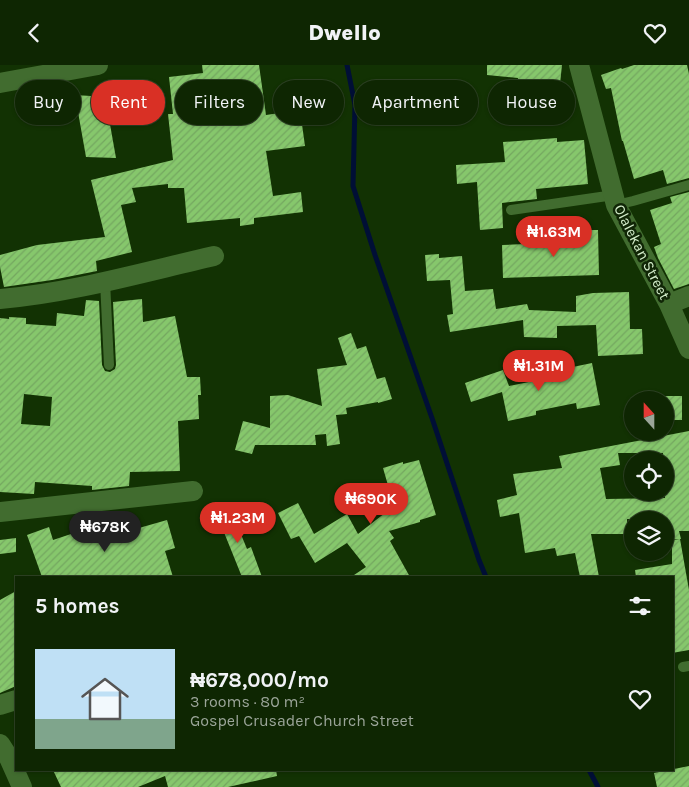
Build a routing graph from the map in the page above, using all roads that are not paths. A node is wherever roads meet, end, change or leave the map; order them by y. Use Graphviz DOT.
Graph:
graph roads {
  1 [pos="98,65"];
  2 [pos="579,65"];
  3 [pos="0,83"];
  4 [pos="689,185"];
  5 [pos="615,200"];
  6 [pos="511,210"];
  7 [pos="214,256"];
  8 [pos="105,281"];
  9 [pos="689,297"];
  10 [pos="0,299"];
  11 [pos="669,304"];
  12 [pos="689,349"];
  13 [pos="109,365"];
  14 [pos="193,491"];
  15 [pos="0,512"];
  16 [pos="15,700"];
  17 [pos="0,705"];
  18 [pos="0,744"];
  19 [pos="22,787"];
  1 -- 3 [label="street"];
  2 -- 5 [label="street, Olalekan Street"];
  4 -- 5 [label="lane"];
  5 -- 6 [label="lane"];
  5 -- 11 [label="street, Olalekan Street"];
  7 -- 8 [label="street"];
  8 -- 10 [label="street"];
  8 -- 13 [label="lane"];
  9 -- 11 [label="street"];
  11 -- 12 [label="street, Olalekan Street"];
  14 -- 15 [label="street"];
  16 -- 17 [label="street"];
  18 -- 19 [label="street"];
}
